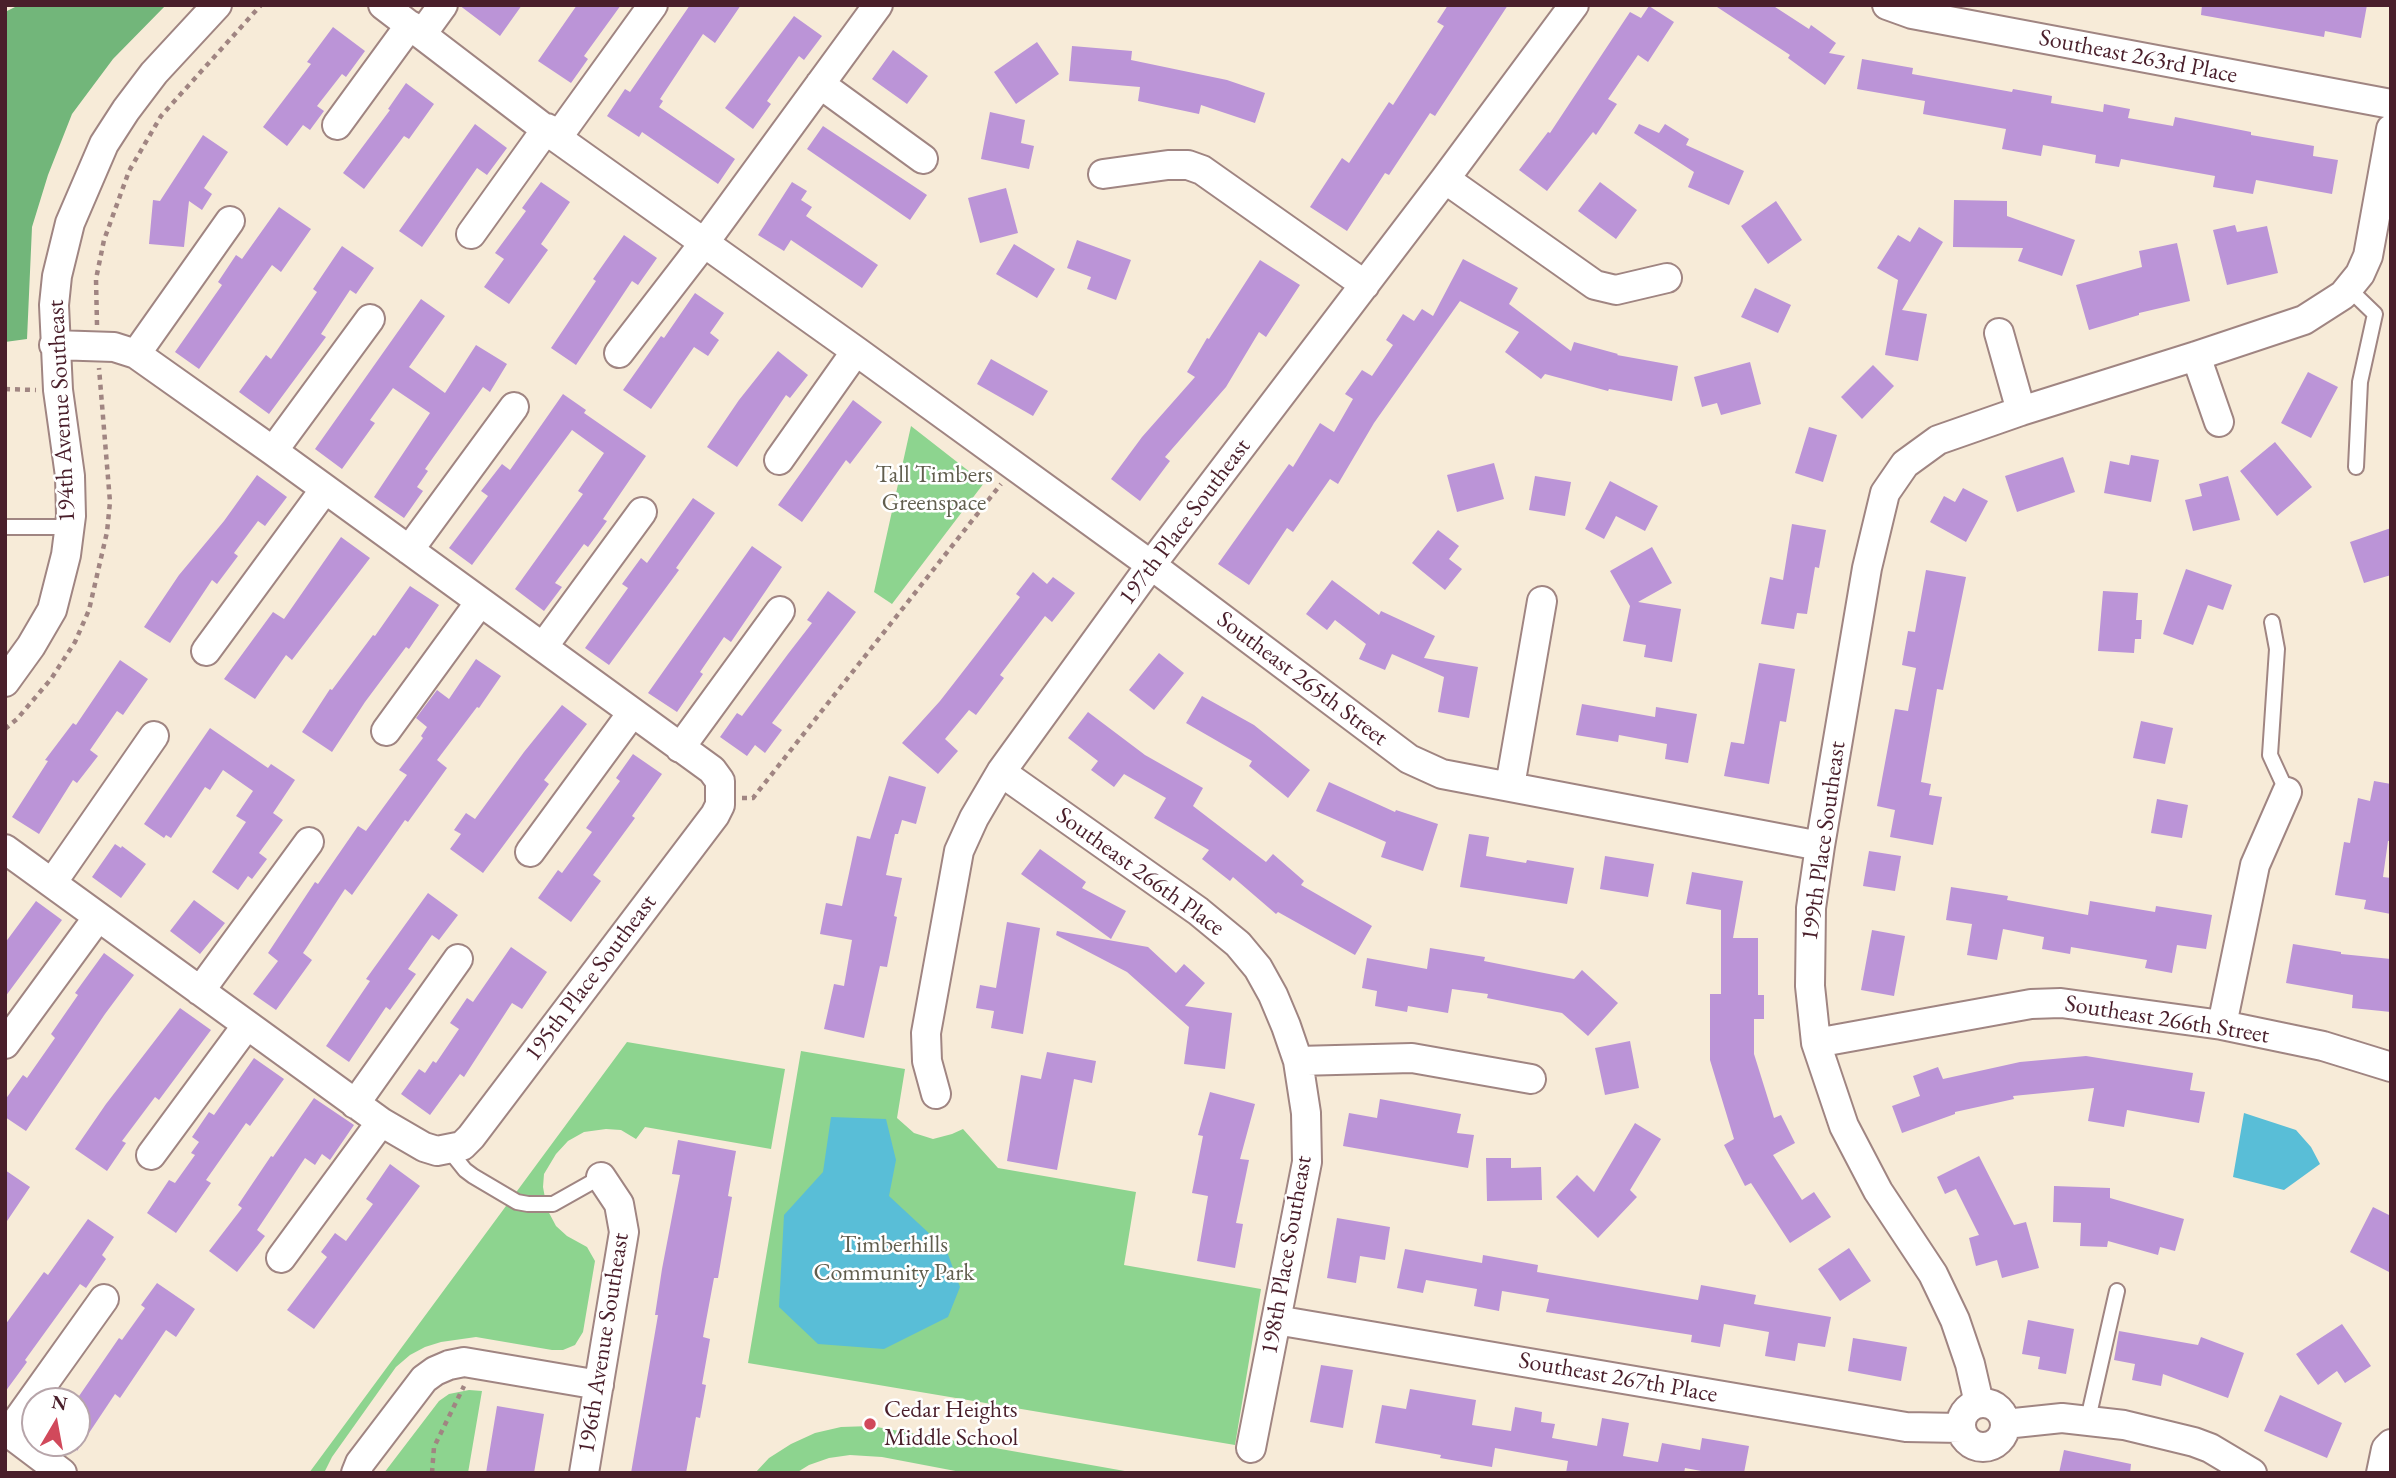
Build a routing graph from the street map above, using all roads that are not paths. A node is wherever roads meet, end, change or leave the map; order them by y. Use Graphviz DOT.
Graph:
graph roads {
  1 [pos="217,5"];
  2 [pos="383,5"];
  3 [pos="443,5"];
  4 [pos="653,5"];
  5 [pos="878,5"];
  6 [pos="1574,5"];
  7 [pos="1887,5"];
  8 [pos="416,30"];
  9 [pos="820,84"];
  10 [pos="2391,104"];
  11 [pos="337,125"];
  12 [pos="2391,130"];
  13 [pos="552,133"];
  14 [pos="923,159"];
  15 [pos="1103,174"];
  16 [pos="1445,179"];
  17 [pos="230,221"];
  18 [pos="471,234"];
  19 [pos="704,243"];
  20 [pos="1667,278"];
  21 [pos="1365,285"];
  22 [pos="2345,291"];
  23 [pos="370,319"];
  24 [pos="1999,333"];
  25 [pos="54,345"];
  26 [pos="856,351"];
  27 [pos="619,353"];
  28 [pos="136,354"];
  29 [pos="2196,356"];
  30 [pos="514,407"];
  31 [pos="2021,411"];
  32 [pos="2219,422"];
  33 [pos="273,451"];
  34 [pos="779,460"];
  35 [pos="2356,467"];
  36 [pos="325,489"];
  37 [pos="642,512"];
  38 [pos="5,527"];
  39 [pos="70,527"];
  40 [pos="409,550"];
  41 [pos="1151,565"];
  42 [pos="1542,601"];
  43 [pos="480,602"];
  44 [pos="780,611"];
  45 [pos="2272,622"];
  46 [pos="543,648"];
  47 [pos="206,651"];
  48 [pos="5,682"];
  49 [pos="632,713"];
  50 [pos="386,731"];
  51 [pos="154,736"];
  52 [pos="680,748"];
  53 [pos="1001,772"];
  54 [pos="1510,786"];
  55 [pos="2287,792"];
  56 [pos="309,842"];
  57 [pos="1820,846"];
  58 [pos="5,849"];
  59 [pos="530,852"];
  60 [pos="52,883"];
  61 [pos="98,917"];
  62 [pos="458,959"];
  63 [pos="200,991"];
  64 [pos="247,1025"];
  65 [pos="2222,1025"];
  66 [pos="1816,1043"];
  67 [pos="5,1044"];
  68 [pos="1298,1061"];
  69 [pos="2391,1067"];
  70 [pos="1531,1079"];
  71 [pos="936,1094"];
  72 [pos="355,1104"];
  73 [pos="381,1122"];
  74 [pos="449,1150"];
  75 [pos="151,1156"];
  76 [pos="601,1177"];
  77 [pos="281,1258"];
  78 [pos="2117,1291"];
  79 [pos="104,1299"];
  80 [pos="1276,1320"];
  81 [pos="599,1385"];
  82 [pos="1979,1403"];
  83 [pos="2088,1419"];
  84 [pos="2005,1424"];
  85 [pos="1961,1428"];
  86 [pos="7,1431"];
  87 [pos="2391,1444"];
  88 [pos="1251,1448"];
  89 [pos="1989,1460"];
  90 [pos="62,1473"];
  91 [pos="356,1473"];
  92 [pos="584,1473"];
  93 [pos="2252,1473"];
  94 [pos="2381,1473"];
  1 -- 25 [label="street, 194th Avenue Southeast"];
  2 -- 8 [label="street, Southeast 265th Street"];
  3 -- 8 [label="street"];
  4 -- 13 [label="street"];
  5 -- 9 [label="street"];
  6 -- 16 [label="street, 197th Place Southeast"];
  7 -- 10 [label="street, Southeast 263rd Place"];
  8 -- 11 [label="street"];
  8 -- 13 [label="street, Southeast 265th Street"];
  9 -- 14 [label="street"];
  9 -- 19 [label="street"];
  12 -- 22 [label="street"];
  13 -- 18 [label="street"];
  13 -- 19 [label="street, Southeast 265th Street"];
  15 -- 21 [label="street"];
  16 -- 20 [label="street"];
  16 -- 21 [label="street, 197th Place Southeast"];
  17 -- 28 [label="street"];
  19 -- 26 [label="street, Southeast 265th Street"];
  19 -- 27 [label="street"];
  21 -- 41 [label="street, 197th Place Southeast"];
  22 -- 29 [label="street, 199th Place Southeast"];
  22 -- 35 [label="lane"];
  23 -- 33 [label="street"];
  24 -- 31 [label="street"];
  25 -- 28 [label="street"];
  25 -- 39 [label="street, 194th Avenue Southeast"];
  26 -- 34 [label="street"];
  26 -- 41 [label="street, Southeast 265th Street"];
  28 -- 33 [label="street"];
  29 -- 31 [label="street, 199th Place Southeast"];
  29 -- 32 [label="street"];
  30 -- 40 [label="street"];
  31 -- 57 [label="street, 199th Place Southeast"];
  33 -- 36 [label="street"];
  36 -- 40 [label="street"];
  36 -- 47 [label="street"];
  37 -- 46 [label="street"];
  38 -- 39 [label="lane"];
  39 -- 48 [label="street, 194th Avenue Southeast"];
  40 -- 43 [label="street"];
  41 -- 53 [label="street, 197th Place Southeast"];
  41 -- 54 [label="street, Southeast 265th Street"];
  42 -- 54 [label="street"];
  43 -- 46 [label="street"];
  43 -- 50 [label="street"];
  44 -- 52 [label="street"];
  45 -- 55 [label="lane"];
  46 -- 49 [label="street"];
  49 -- 52 [label="street"];
  49 -- 59 [label="street"];
  51 -- 60 [label="street"];
  52 -- 74 [label="street, 195th Place Southeast"];
  53 -- 68 [label="street, Southeast 266th Place"];
  53 -- 71 [label="street, 197th Place Southeast"];
  54 -- 57 [label="street, Southeast 265th Street"];
  55 -- 65 [label="street"];
  56 -- 63 [label="street"];
  57 -- 66 [label="street, 199th Place Southeast"];
  58 -- 60 [label="street"];
  60 -- 61 [label="street"];
  61 -- 63 [label="street"];
  61 -- 67 [label="street"];
  62 -- 72 [label="street"];
  63 -- 64 [label="street"];
  64 -- 72 [label="street"];
  64 -- 75 [label="street"];
  65 -- 66 [label="street, Southeast 266th Street"];
  65 -- 69 [label="street, Southeast 266th Street"];
  66 -- 82 [label="street, 199th Place Southeast"];
  68 -- 70 [label="street"];
  68 -- 80 [label="street, 198th Place Southeast"];
  72 -- 73 [label="street"];
  73 -- 74 [label="street"];
  73 -- 77 [label="street"];
  74 -- 76 [label="lane"];
  76 -- 81 [label="street, 196th Avenue Southeast"];
  78 -- 83 [label="lane"];
  79 -- 86 [label="street"];
  80 -- 85 [label="street, Southeast 267th Place"];
  80 -- 88 [label="street, 198th Place Southeast"];
  81 -- 91 [label="street"];
  81 -- 92 [label="street, 196th Avenue Southeast"];
  82 -- 84 [label="street"];
  82 -- 85 [label="street"];
  83 -- 84 [label="street"];
  83 -- 93 [label="street"];
  84 -- 89 [label="street"];
  85 -- 89 [label="street"];
  86 -- 90 [label="street"];
  87 -- 94 [label="street"];
}
